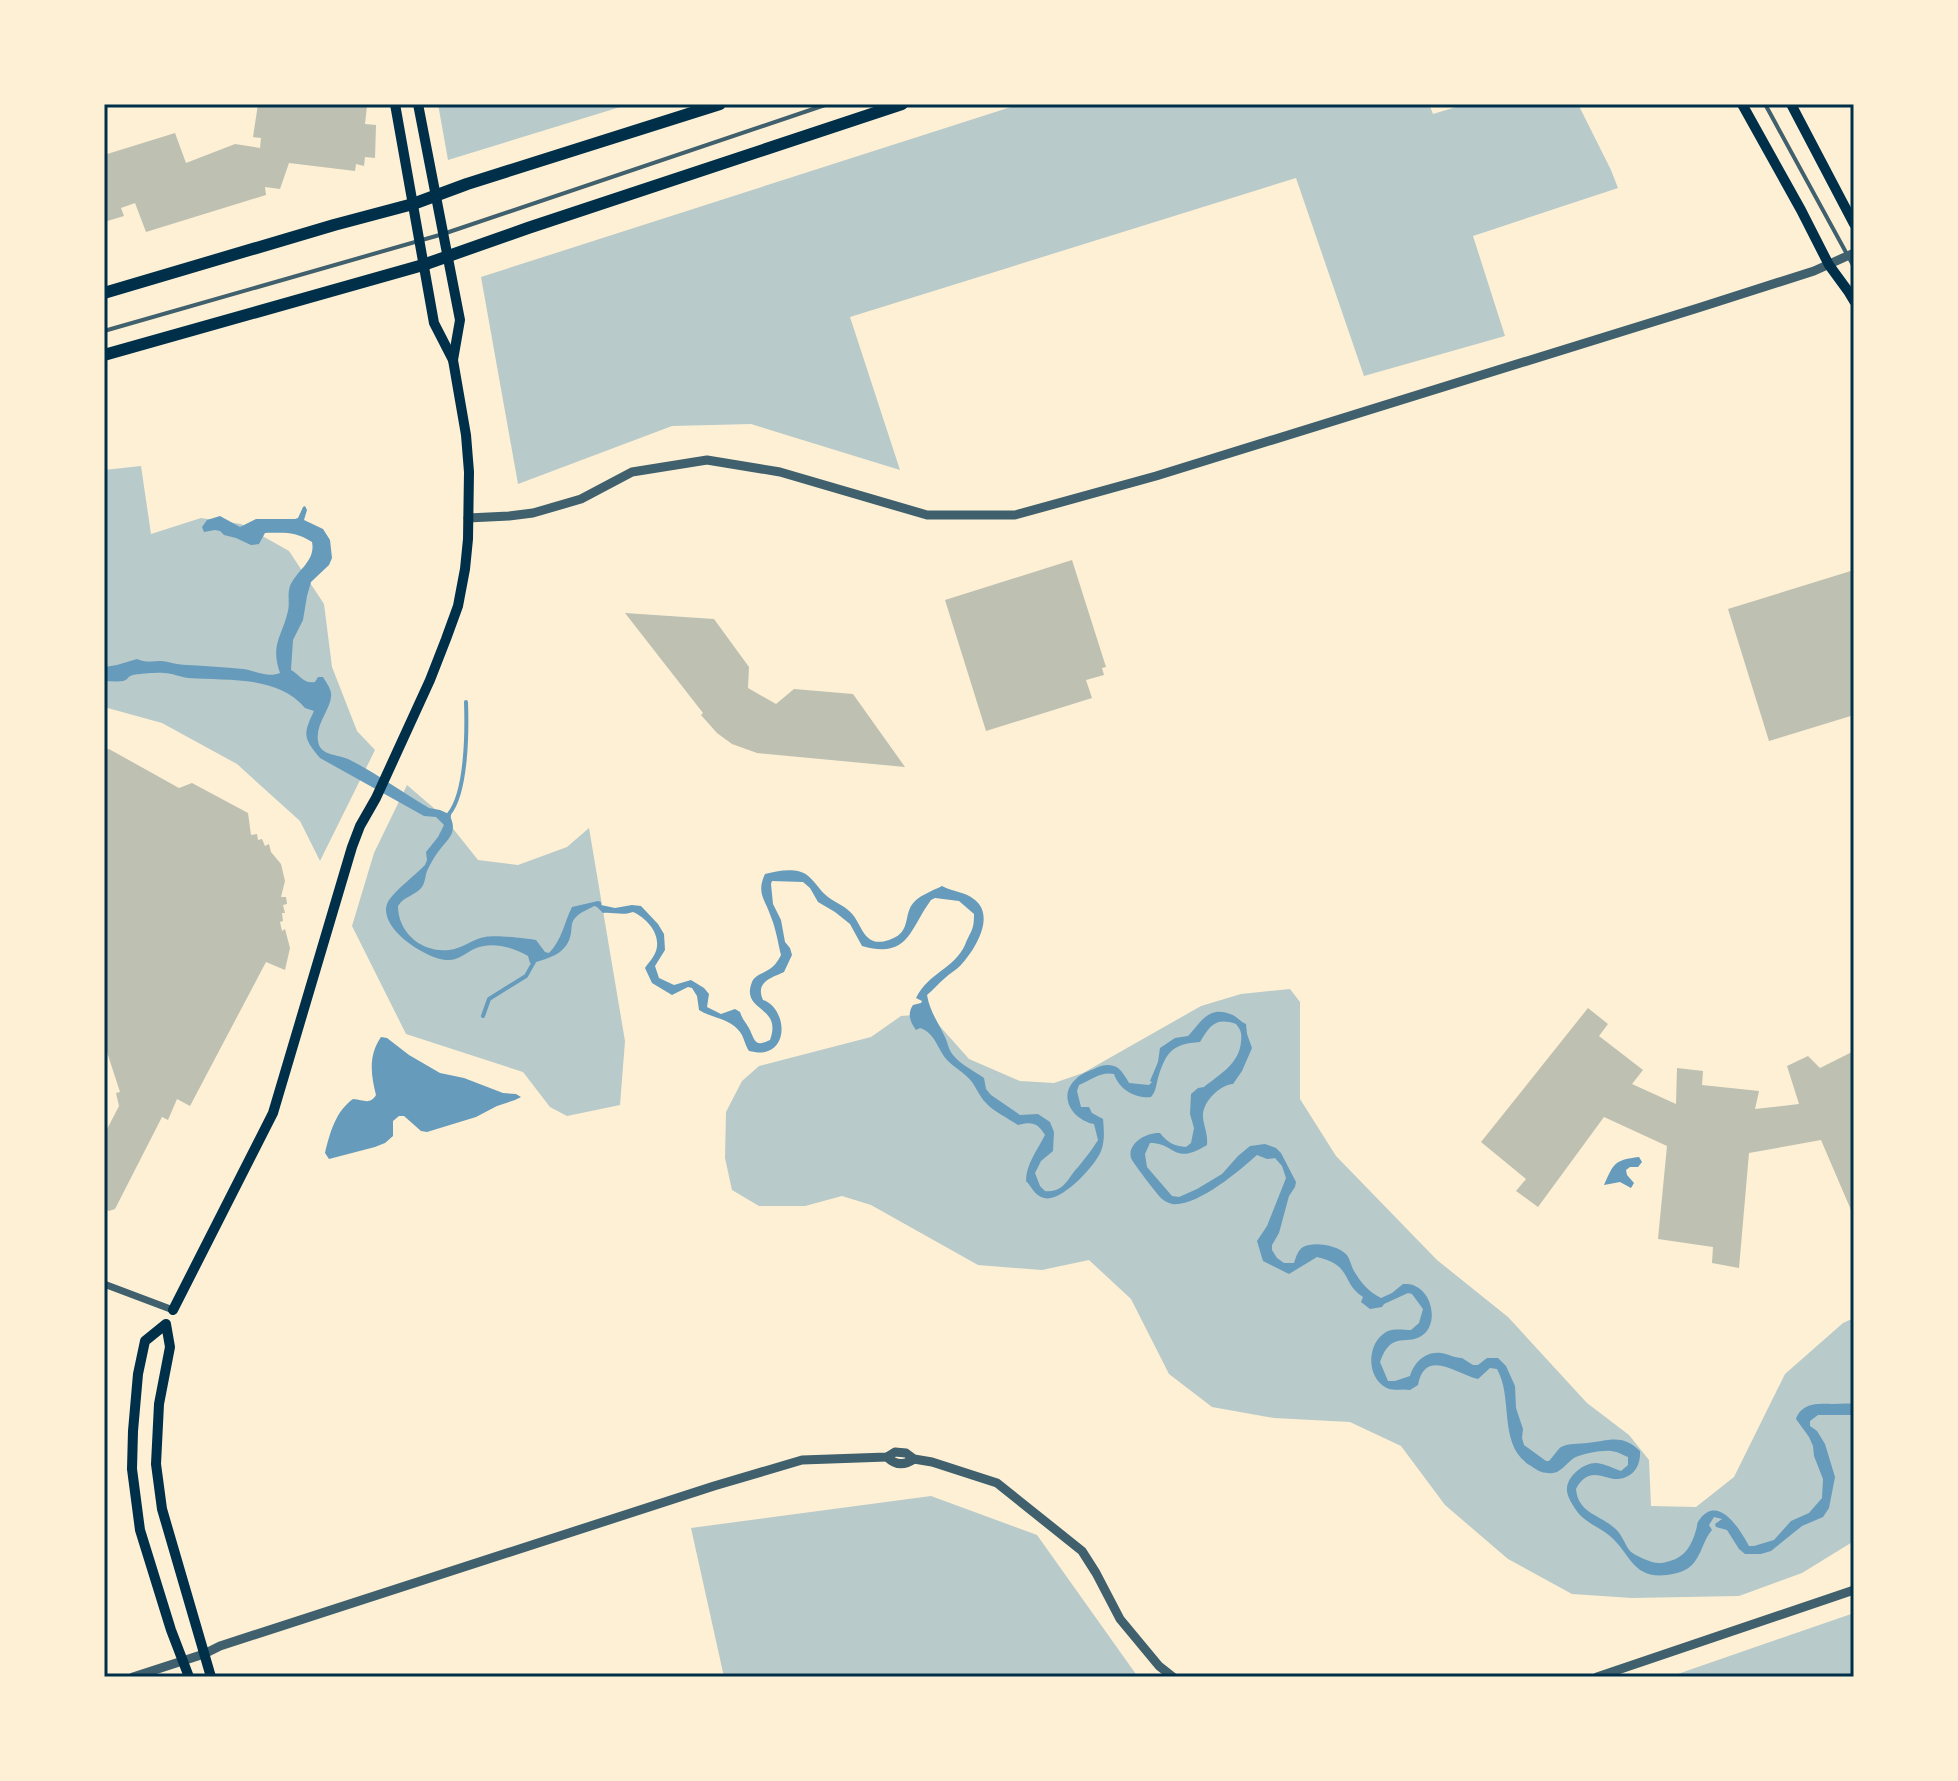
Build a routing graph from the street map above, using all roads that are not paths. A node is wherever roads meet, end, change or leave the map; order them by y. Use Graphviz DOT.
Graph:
graph roads {
  1 [pos="395,104"];
  2 [pos="418,104"];
  3 [pos="720,104"];
  4 [pos="828,104"];
  5 [pos="902,104"];
  6 [pos="1742,104"];
  7 [pos="1765,104"];
  8 [pos="1791,104"];
  9 [pos="437,195"];
  10 [pos="413,204"];
  11 [pos="1854,224"];
  12 [pos="443,234"];
  13 [pos="419,241"];
  14 [pos="447,255"];
  15 [pos="1851,255"];
  16 [pos="423,265"];
  17 [pos="1829,265"];
  18 [pos="1854,267"];
  19 [pos="104,293"];
  20 [pos="1854,301"];
  21 [pos="104,331"];
  22 [pos="104,355"];
  23 [pos="453,360"];
  24 [pos="468,518"];
  25 [pos="104,1284"];
  26 [pos="173,1310"];
  27 [pos="166,1324"];
  28 [pos="1854,1590"];
  29 [pos="204,1654"];
  30 [pos="183,1660"];
  31 [pos="133,1677"];
  32 [pos="189,1677"];
  33 [pos="211,1677"];
  34 [pos="1173,1677"];
  35 [pos="1597,1677"];
  1 -- 10 [label="main road"];
  2 -- 9 [label="main road"];
  3 -- 9 [label="main road"];
  4 -- 12 [label="lane"];
  5 -- 14 [label="main road"];
  6 -- 17 [label="main road"];
  7 -- 15 [label="lane"];
  8 -- 11 [label="main road"];
  9 -- 10 [label="main road"];
  9 -- 12 [label="main road"];
  10 -- 13 [label="main road"];
  10 -- 19 [label="main road"];
  12 -- 13 [label="lane"];
  12 -- 14 [label="main road"];
  13 -- 16 [label="main road"];
  13 -- 21 [label="lane"];
  14 -- 16 [label="main road"];
  14 -- 23 [label="main road"];
  15 -- 17 [label="street"];
  15 -- 18 [label="lane"];
  16 -- 22 [label="main road"];
  16 -- 23 [label="main road"];
  17 -- 20 [label="main road"];
  17 -- 24 [label="street"];
  23 -- 24 [label="main road"];
  24 -- 26 [label="main road"];
  25 -- 26 [label="street"];
  26 -- 27 [label="street"];
  27 -- 29 [label="main road"];
  27 -- 30 [label="main road"];
  28 -- 35 [label="street"];
  29 -- 30 [label="street"];
  29 -- 33 [label="main road"];
  29 -- 34 [label="street"];
  30 -- 31 [label="street"];
  30 -- 32 [label="main road"];
}
